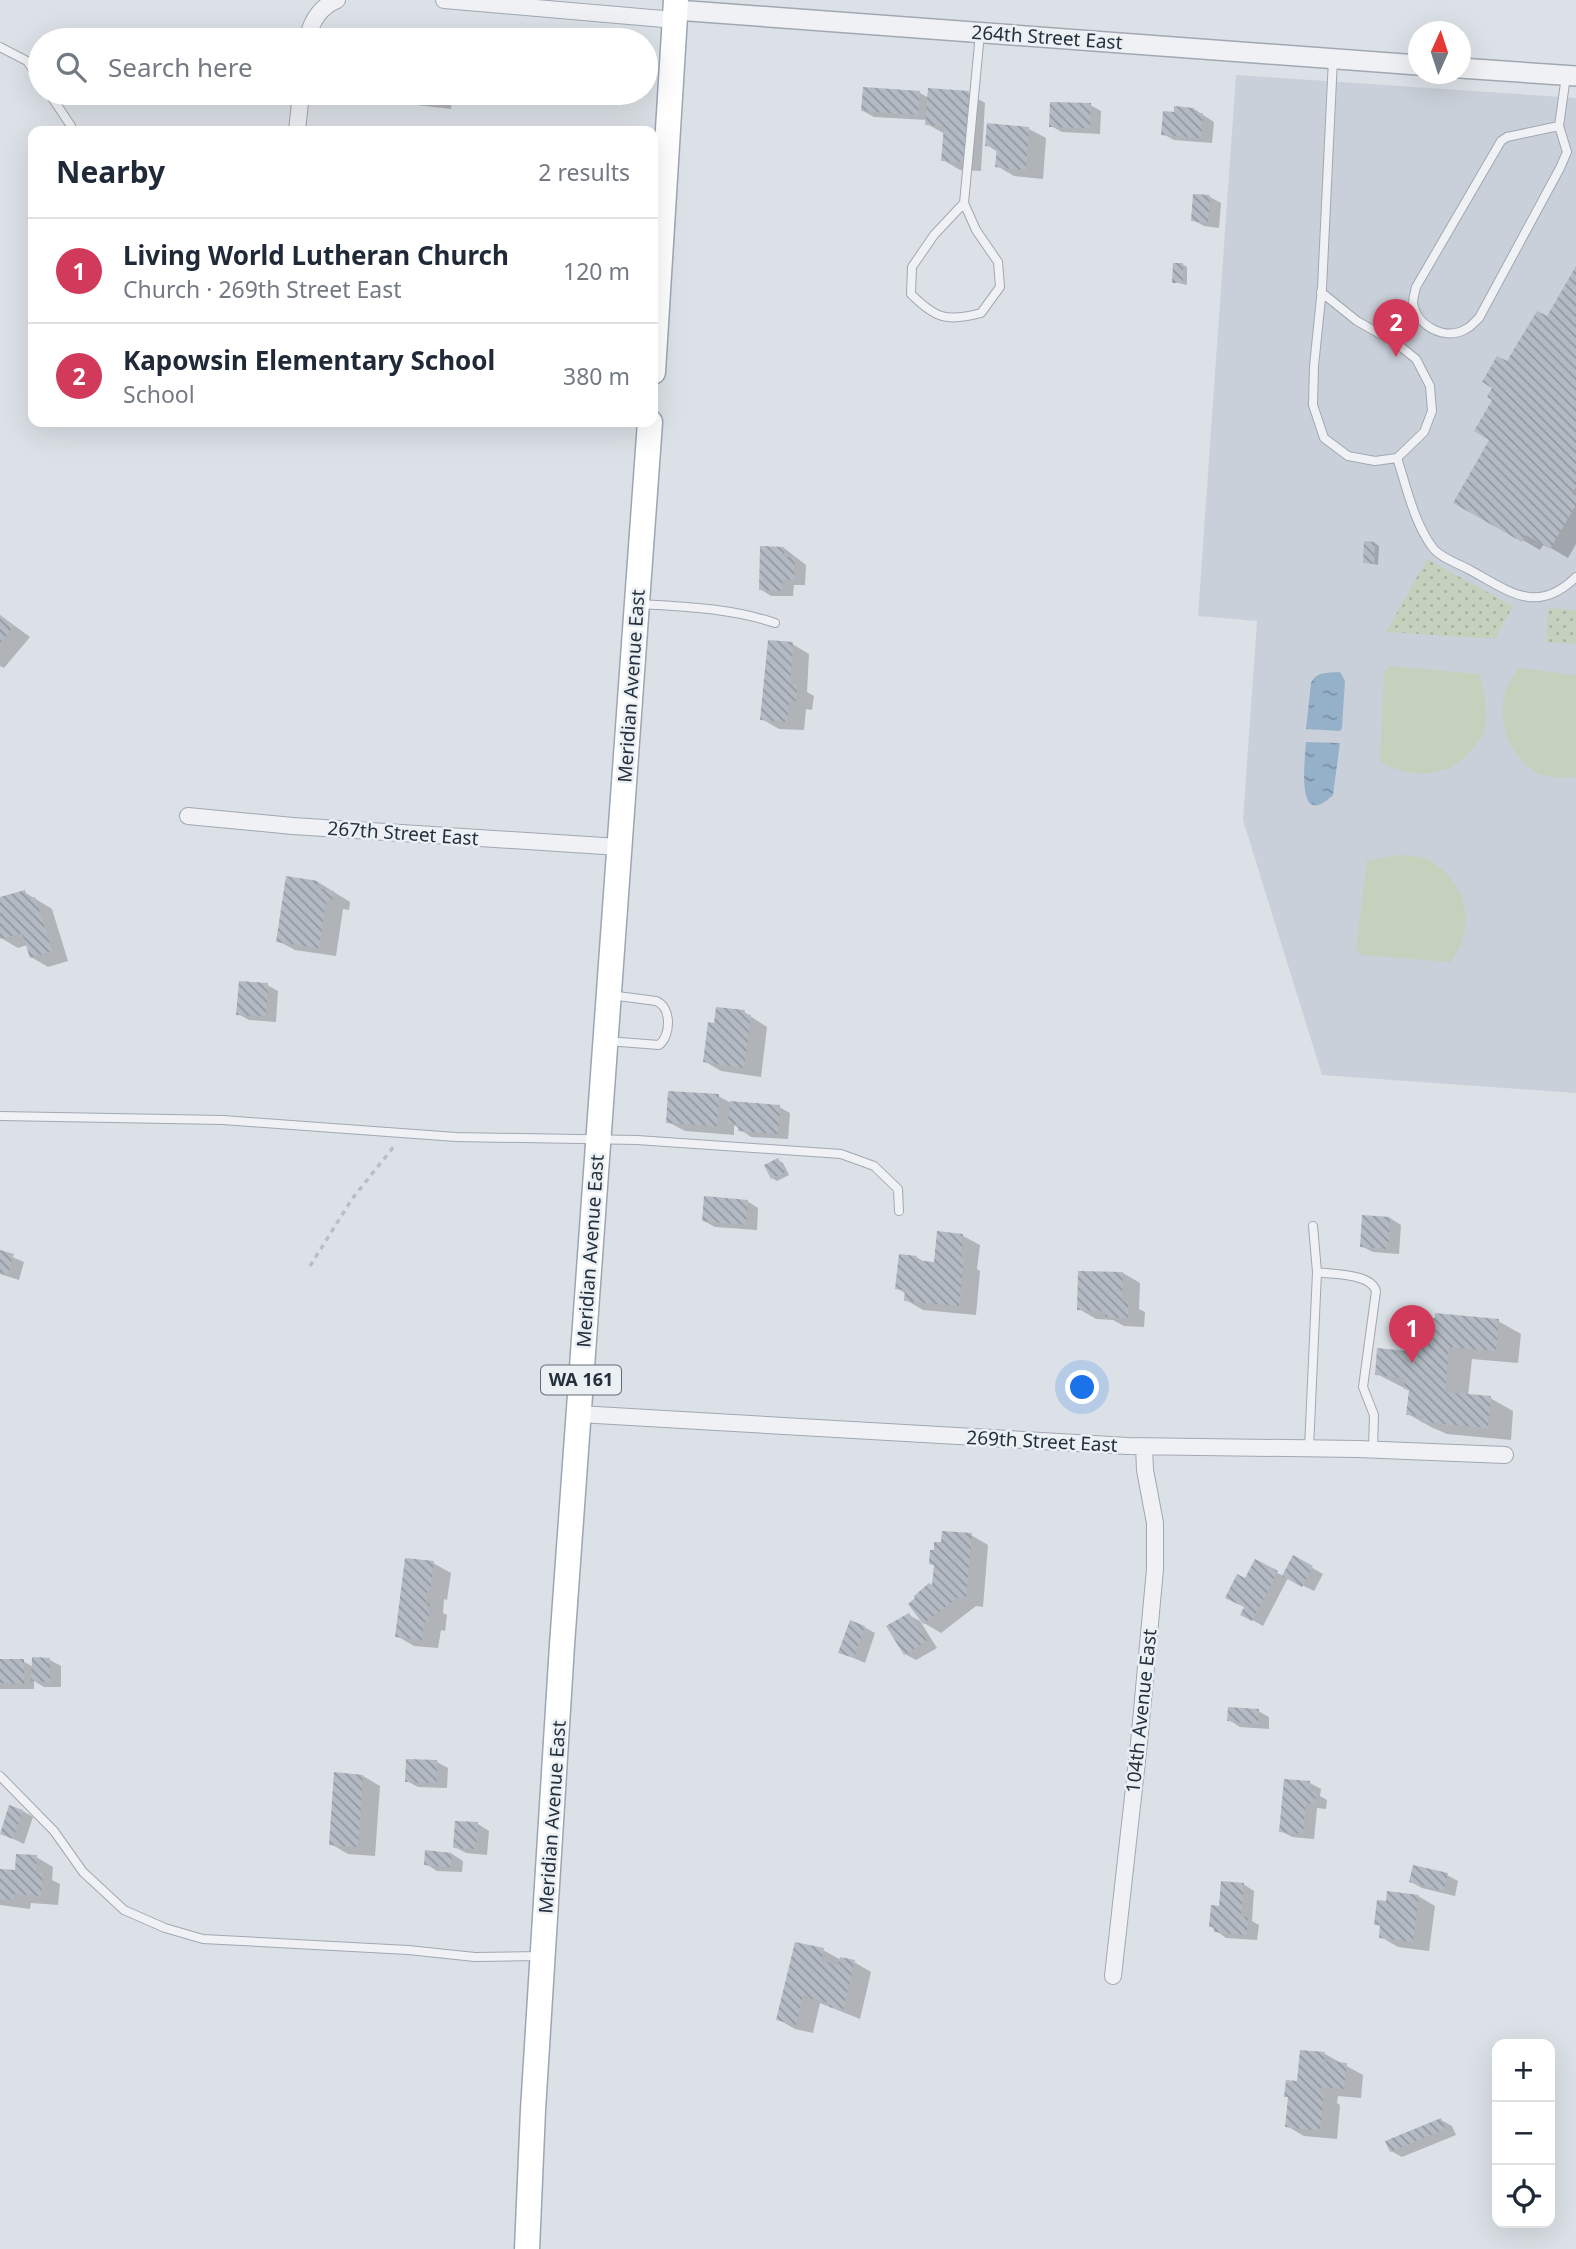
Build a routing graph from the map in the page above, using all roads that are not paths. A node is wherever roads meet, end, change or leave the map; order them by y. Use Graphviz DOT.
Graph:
graph roads {
  1 [pos="337,0"];
  2 [pos="444,0"];
  3 [pos="676,10"];
  4 [pos="312,28"];
  5 [pos="980,33"];
  6 [pos="0,47"];
  7 [pos="1333,58"];
  8 [pos="28,62"];
  9 [pos="1408,64"];
  10 [pos="1471,69"];
  11 [pos="1571,76"];
  12 [pos="57,105"];
  13 [pos="300,105"];
  14 [pos="71,126"];
  15 [pos="298,126"];
  16 [pos="1559,126"];
  17 [pos="1572,154"];
  18 [pos="964,203"];
  19 [pos="1321,292"];
  20 [pos="658,293"];
  21 [pos="650,427"];
  22 [pos="1397,458"];
  23 [pos="1576,577"];
  24 [pos="637,604"];
  25 [pos="775,623"];
  26 [pos="188,816"];
  27 [pos="619,848"];
  28 [pos="608,995"];
  29 [pos="604,1041"];
  30 [pos="0,1116"];
  31 [pos="597,1140"];
  32 [pos="899,1211"];
  33 [pos="1313,1226"];
  34 [pos="1317,1272"];
  35 [pos="579,1414"];
  36 [pos="1144,1447"];
  37 [pos="1309,1448"];
  38 [pos="1373,1450"];
  39 [pos="1505,1455"];
  40 [pos="0,1776"];
  41 [pos="544,1956"];
  42 [pos="1113,1976"];
  43 [pos="527,2249"];
  1 -- 4 [label="street"];
  2 -- 3 [label="street"];
  3 -- 5 [label="street, 264th Street East"];
  3 -- 20 [label="main road"];
  5 -- 7 [label="street, 264th Street East"];
  5 -- 18 [label="lane"];
  6 -- 8 [label="lane"];
  7 -- 9 [label="street, 264th Street East"];
  7 -- 19 [label="lane"];
  10 -- 11 [label="street"];
  11 -- 16 [label="lane"];
  12 -- 14 [label="lane"];
  13 -- 15 [label="street"];
  16 -- 17 [label="lane"];
  16 -- 17 [label="lane"];
  18 -- 18 [label="lane"];
  19 -- 22 [label="lane"];
  19 -- 22 [label="lane"];
  21 -- 24 [label="main road, Meridian Avenue East / WA 161"];
  22 -- 23 [label="lane"];
  24 -- 25 [label="lane"];
  24 -- 27 [label="main road, Meridian Avenue East / WA 161"];
  26 -- 27 [label="street, 267th Street East"];
  27 -- 28 [label="main road, Meridian Avenue East / WA 161"];
  28 -- 29 [label="main road, Meridian Avenue East / WA 161"];
  28 -- 29 [label="lane"];
  29 -- 31 [label="main road, Meridian Avenue East / WA 161"];
  30 -- 31 [label="lane"];
  31 -- 32 [label="lane"];
  31 -- 35 [label="main road, Meridian Avenue East / WA 161"];
  33 -- 34 [label="lane"];
  34 -- 37 [label="lane"];
  34 -- 38 [label="lane"];
  35 -- 36 [label="street, 269th Street East"];
  35 -- 41 [label="main road, Meridian Avenue East / WA 161"];
  36 -- 37 [label="street, 269th Street East"];
  36 -- 42 [label="street, 104th Avenue East"];
  37 -- 38 [label="street, 269th Street East"];
  38 -- 39 [label="street, 269th Street East"];
  40 -- 41 [label="lane"];
  41 -- 43 [label="main road, Meridian Avenue East / WA 161"];
}
